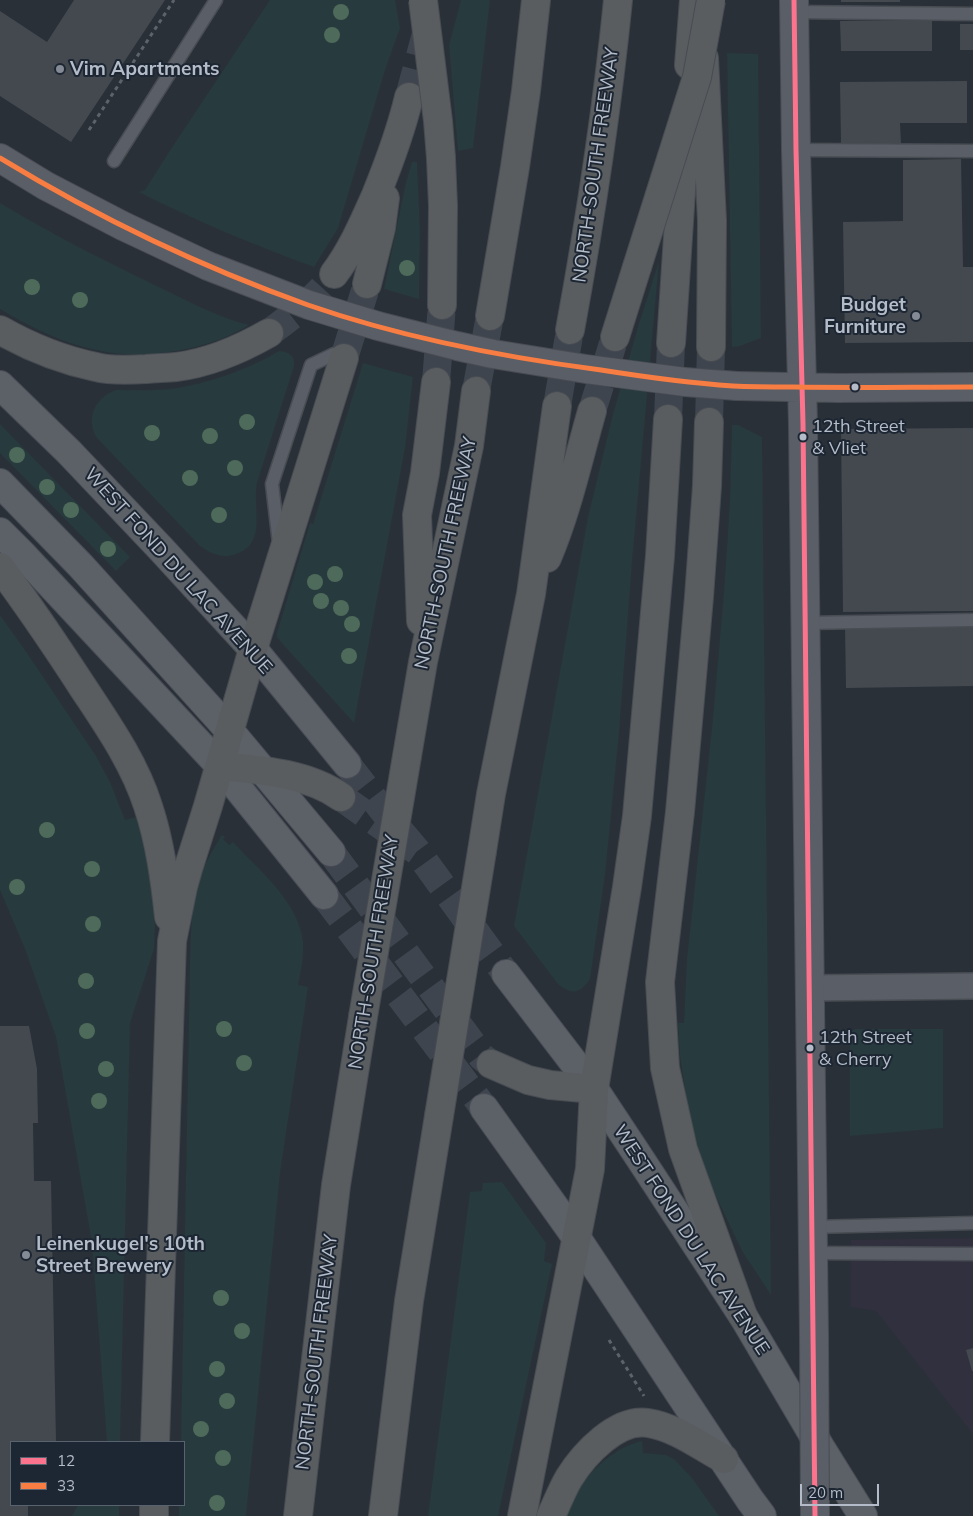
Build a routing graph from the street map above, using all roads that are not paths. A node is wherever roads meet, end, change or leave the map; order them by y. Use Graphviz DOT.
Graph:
graph roads {
  1 [pos="216,0"];
  2 [pos="423,0"];
  3 [pos="536,0"];
  4 [pos="618,0"];
  5 [pos="694,0"];
  6 [pos="701,0"];
  7 [pos="712,0"];
  8 [pos="794,6"];
  9 [pos="973,14"];
  10 [pos="410,97"];
  11 [pos="796,150"];
  12 [pos="973,151"];
  13 [pos="392,156"];
  14 [pos="0,158"];
  15 [pos="114,160"];
  16 [pos="334,274"];
  17 [pos="367,284"];
  18 [pos="442,304"];
  19 [pos="490,316"];
  20 [pos="0,330"];
  21 [pos="570,330"];
  22 [pos="269,333"];
  23 [pos="615,337"];
  24 [pos="671,344"];
  25 [pos="711,347"];
  26 [pos="339,356"];
  27 [pos="436,382"];
  28 [pos="0,385"];
  29 [pos="802,387"];
  30 [pos="973,387"];
  31 [pos="476,391"];
  32 [pos="557,406"];
  33 [pos="592,411"];
  34 [pos="668,419"];
  35 [pos="709,422"];
  36 [pos="0,483"];
  37 [pos="0,532"];
  38 [pos="0,567"];
  39 [pos="531,594"];
  40 [pos="973,620"];
  41 [pos="805,623"];
  42 [pos="253,650"];
  43 [pos="422,662"];
  44 [pos="229,730"];
  45 [pos="347,764"];
  46 [pos="220,766"];
  47 [pos="262,770"];
  48 [pos="341,797"];
  49 [pos="331,852"];
  50 [pos="324,895"];
  51 [pos="172,941"];
  52 [pos="506,974"];
  53 [pos="973,986"];
  54 [pos="810,988"];
  55 [pos="491,1064"];
  56 [pos="594,1089"];
  57 [pos="484,1108"];
  58 [pos="973,1223"];
  59 [pos="812,1226"];
  60 [pos="576,1237"];
  61 [pos="813,1253"];
  62 [pos="973,1254"];
  63 [pos="743,1316"];
  64 [pos="155,1441"];
  65 [pos="724,1459"];
  66 [pos="298,1516"];
  67 [pos="383,1516"];
  68 [pos="522,1516"];
  69 [pos="551,1516"];
  70 [pos="762,1516"];
  71 [pos="815,1516"];
  72 [pos="863,1516"];
  1 -- 15 [label="lane"];
  2 -- 18 [label="highway, bridge"];
  3 -- 19 [label="highway"];
  4 -- 21 [label="highway, NORTH-SOUTH FREEWAY"];
  5 -- 24 [label="highway"];
  6 -- 25 [label="highway"];
  7 -- 23 [label="highway, bridge"];
  8 -- 9 [label="lane"];
  8 -- 11 [label="street"];
  10 -- 13 [label="highway"];
  11 -- 12 [label="lane"];
  11 -- 29 [label="street"];
  13 -- 16 [label="highway"];
  13 -- 17 [label="highway"];
  14 -- 29 [label="street, bridge"];
  20 -- 22 [label="highway"];
  26 -- 42 [label="highway"];
  27 -- 43 [label="highway"];
  28 -- 42 [label="main road, WEST FOND DU LAC AVENUE"];
  29 -- 30 [label="street"];
  29 -- 41 [label="street"];
  31 -- 43 [label="highway, NORTH-SOUTH FREEWAY"];
  32 -- 39 [label="highway"];
  33 -- 39 [label="highway"];
  34 -- 56 [label="highway"];
  35 -- 63 [label="highway"];
  36 -- 44 [label="main road"];
  37 -- 46 [label="main road"];
  38 -- 51 [label="highway"];
  39 -- 67 [label="highway, bridge"];
  40 -- 41 [label="lane"];
  41 -- 54 [label="street"];
  42 -- 44 [label="highway"];
  42 -- 45 [label="main road, WEST FOND DU LAC AVENUE"];
  43 -- 66 [label="highway, NORTH-SOUTH FREEWAY, bridge"];
  44 -- 46 [label="highway"];
  44 -- 47 [label="main road"];
  46 -- 47 [label="highway"];
  46 -- 50 [label="main road"];
  46 -- 51 [label="highway"];
  47 -- 48 [label="highway"];
  47 -- 49 [label="main road"];
  51 -- 64 [label="highway"];
  52 -- 56 [label="main road, WEST FOND DU LAC AVENUE"];
  53 -- 54 [label="street"];
  54 -- 59 [label="street"];
  55 -- 56 [label="highway"];
  56 -- 60 [label="highway"];
  56 -- 63 [label="main road, WEST FOND DU LAC AVENUE"];
  57 -- 60 [label="main road"];
  58 -- 59 [label="lane"];
  59 -- 61 [label="street"];
  60 -- 65 [label="main road"];
  60 -- 68 [label="highway"];
  61 -- 62 [label="lane"];
  61 -- 71 [label="street, bridge"];
  63 -- 72 [label="main road, WEST FOND DU LAC AVENUE"];
  65 -- 69 [label="highway"];
  65 -- 70 [label="main road"];
}
